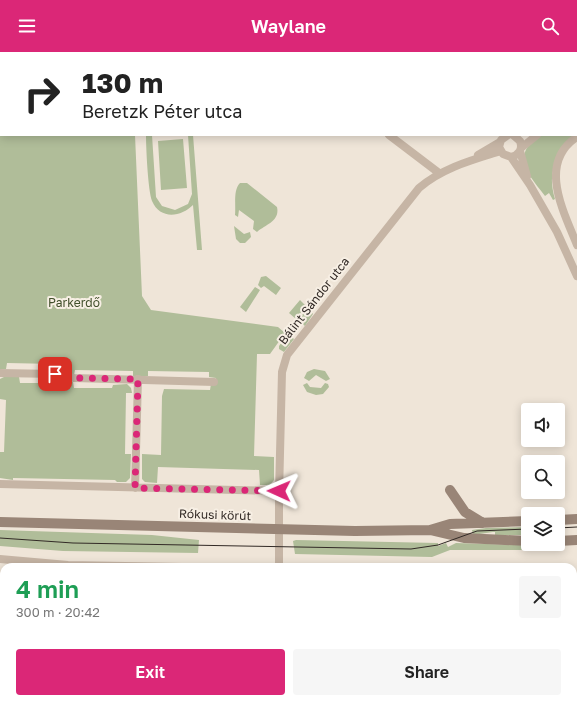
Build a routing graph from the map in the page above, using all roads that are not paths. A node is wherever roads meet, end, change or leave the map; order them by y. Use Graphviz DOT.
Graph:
graph roads {
  1 [pos="390,136"];
  2 [pos="510,136"];
  3 [pos="515,136"];
  4 [pos="535,136"];
  5 [pos="577,137"];
  6 [pos="500,139"];
  7 [pos="521,150"];
  8 [pos="501,151"];
  9 [pos="511,157"];
  10 [pos="469,161"];
  11 [pos="439,173"];
  12 [pos="530,184"];
  13 [pos="577,245"];
  14 [pos="577,276"];
  15 [pos="0,373"];
  16 [pos="138,379"];
  17 [pos="214,382"];
  18 [pos="0,484"];
  19 [pos="135,488"];
  20 [pos="450,490"];
  21 [pos="279,491"];
  22 [pos="577,519"];
  23 [pos="565,520"];
  24 [pos="521,521"];
  25 [pos="0,522"];
  26 [pos="482,523"];
  27 [pos="450,524"];
  28 [pos="279,530"];
  29 [pos="430,530"];
  30 [pos="460,538"];
  31 [pos="565,540"];
  32 [pos="577,540"];
  33 [pos="521,541"];
  34 [pos="0,559"];
  35 [pos="45,563"];
  36 [pos="279,563"];
  1 -- 11 [label="street"];
  2 -- 6 [label="street"];
  3 -- 7 [label="street"];
  4 -- 7 [label="street"];
  5 -- 13 [label="street"];
  6 -- 8 [label="street"];
  6 -- 10 [label="street, Bálint Sándor utca"];
  7 -- 9 [label="street"];
  7 -- 12 [label="street"];
  8 -- 9 [label="street"];
  8 -- 10 [label="street, Bálint Sándor utca"];
  9 -- 12 [label="street"];
  10 -- 11 [label="street, Bálint Sándor utca"];
  11 -- 21 [label="street, Bálint Sándor utca"];
  12 -- 14 [label="street"];
  15 -- 16 [label="street"];
  16 -- 17 [label="street"];
  16 -- 19 [label="street"];
  18 -- 19 [label="street, Rókusi körút"];
  19 -- 21 [label="street, Rókusi körút"];
  20 -- 26 [label="main road"];
  21 -- 28 [label="street, Bálint Sándor utca"];
  22 -- 23 [label="main road"];
  24 -- 26 [label="main road, Rókusi körút"];
  25 -- 28 [label="main road, Rókusi körút"];
  26 -- 27 [label="main road, Rókusi körút"];
  27 -- 29 [label="main road, Rókusi körút"];
  27 -- 30 [label="main road"];
  28 -- 29 [label="main road, Rókusi körút"];
  28 -- 36 [label="street, Bálint Sándor utca"];
  29 -- 30 [label="main road, Rókusi körút"];
  30 -- 33 [label="main road, Rókusi körút"];
  31 -- 32 [label="main road"];
  34 -- 35 [label="street"];
}
